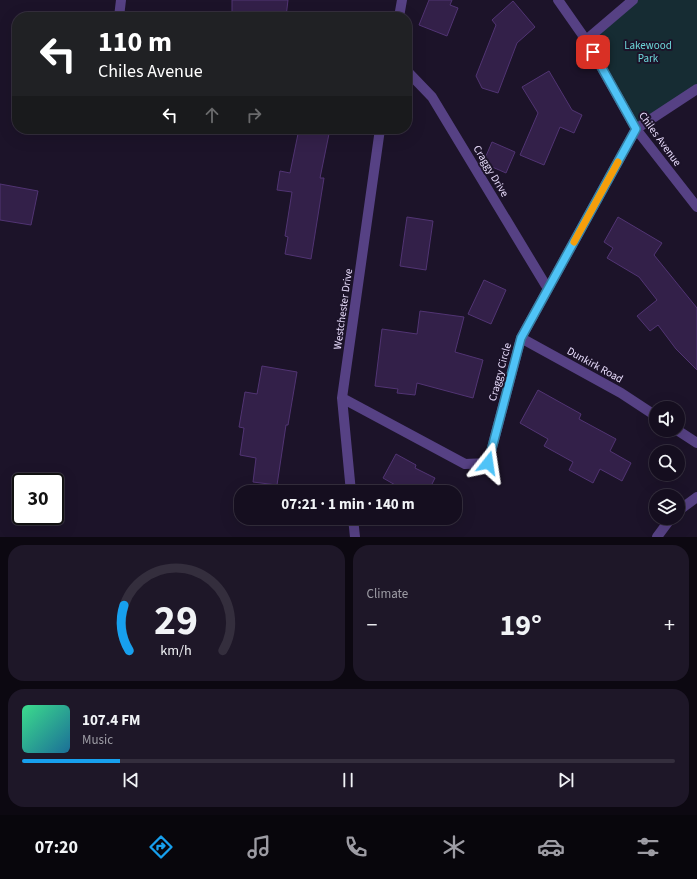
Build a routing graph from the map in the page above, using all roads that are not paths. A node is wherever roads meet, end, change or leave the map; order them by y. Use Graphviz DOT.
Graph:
graph roads {
  1 [pos="122,0"];
  2 [pos="402,0"];
  3 [pos="558,0"];
  4 [pos="633,0"];
  5 [pos="120,12"];
  6 [pos="400,12"];
  7 [pos="586,40"];
  8 [pos="412,75"];
  9 [pos="697,89"];
  10 [pos="636,129"];
  11 [pos="379,134"];
  12 [pos="697,207"];
  13 [pos="548,289"];
  14 [pos="521,338"];
  15 [pos="342,398"];
  16 [pos="649,411"];
  17 [pos="685,435"];
  18 [pos="697,443"];
  19 [pos="350,485"];
  20 [pos="697,496"];
  21 [pos="685,505"];
  22 [pos="354,525"];
  23 [pos="666,525"];
  24 [pos="355,537"];
  25 [pos="657,537"];
  1 -- 5 [label="street"];
  2 -- 6 [label="street"];
  3 -- 7 [label="street, Chiles Avenue"];
  4 -- 7 [label="street"];
  7 -- 10 [label="street, Chiles Avenue"];
  8 -- 13 [label="street, Craggy Drive"];
  9 -- 10 [label="street"];
  10 -- 12 [label="street, Chiles Avenue"];
  10 -- 13 [label="street, Craggy Circle"];
  11 -- 15 [label="street, Westchester Drive"];
  13 -- 14 [label="street, Craggy Circle"];
  14 -- 15 [label="street, Craggy Circle"];
  14 -- 16 [label="street, Dunkirk Road"];
  15 -- 19 [label="street, Westchester Drive"];
  17 -- 18 [label="street"];
  20 -- 21 [label="street"];
  22 -- 24 [label="street"];
  23 -- 25 [label="street"];
}
